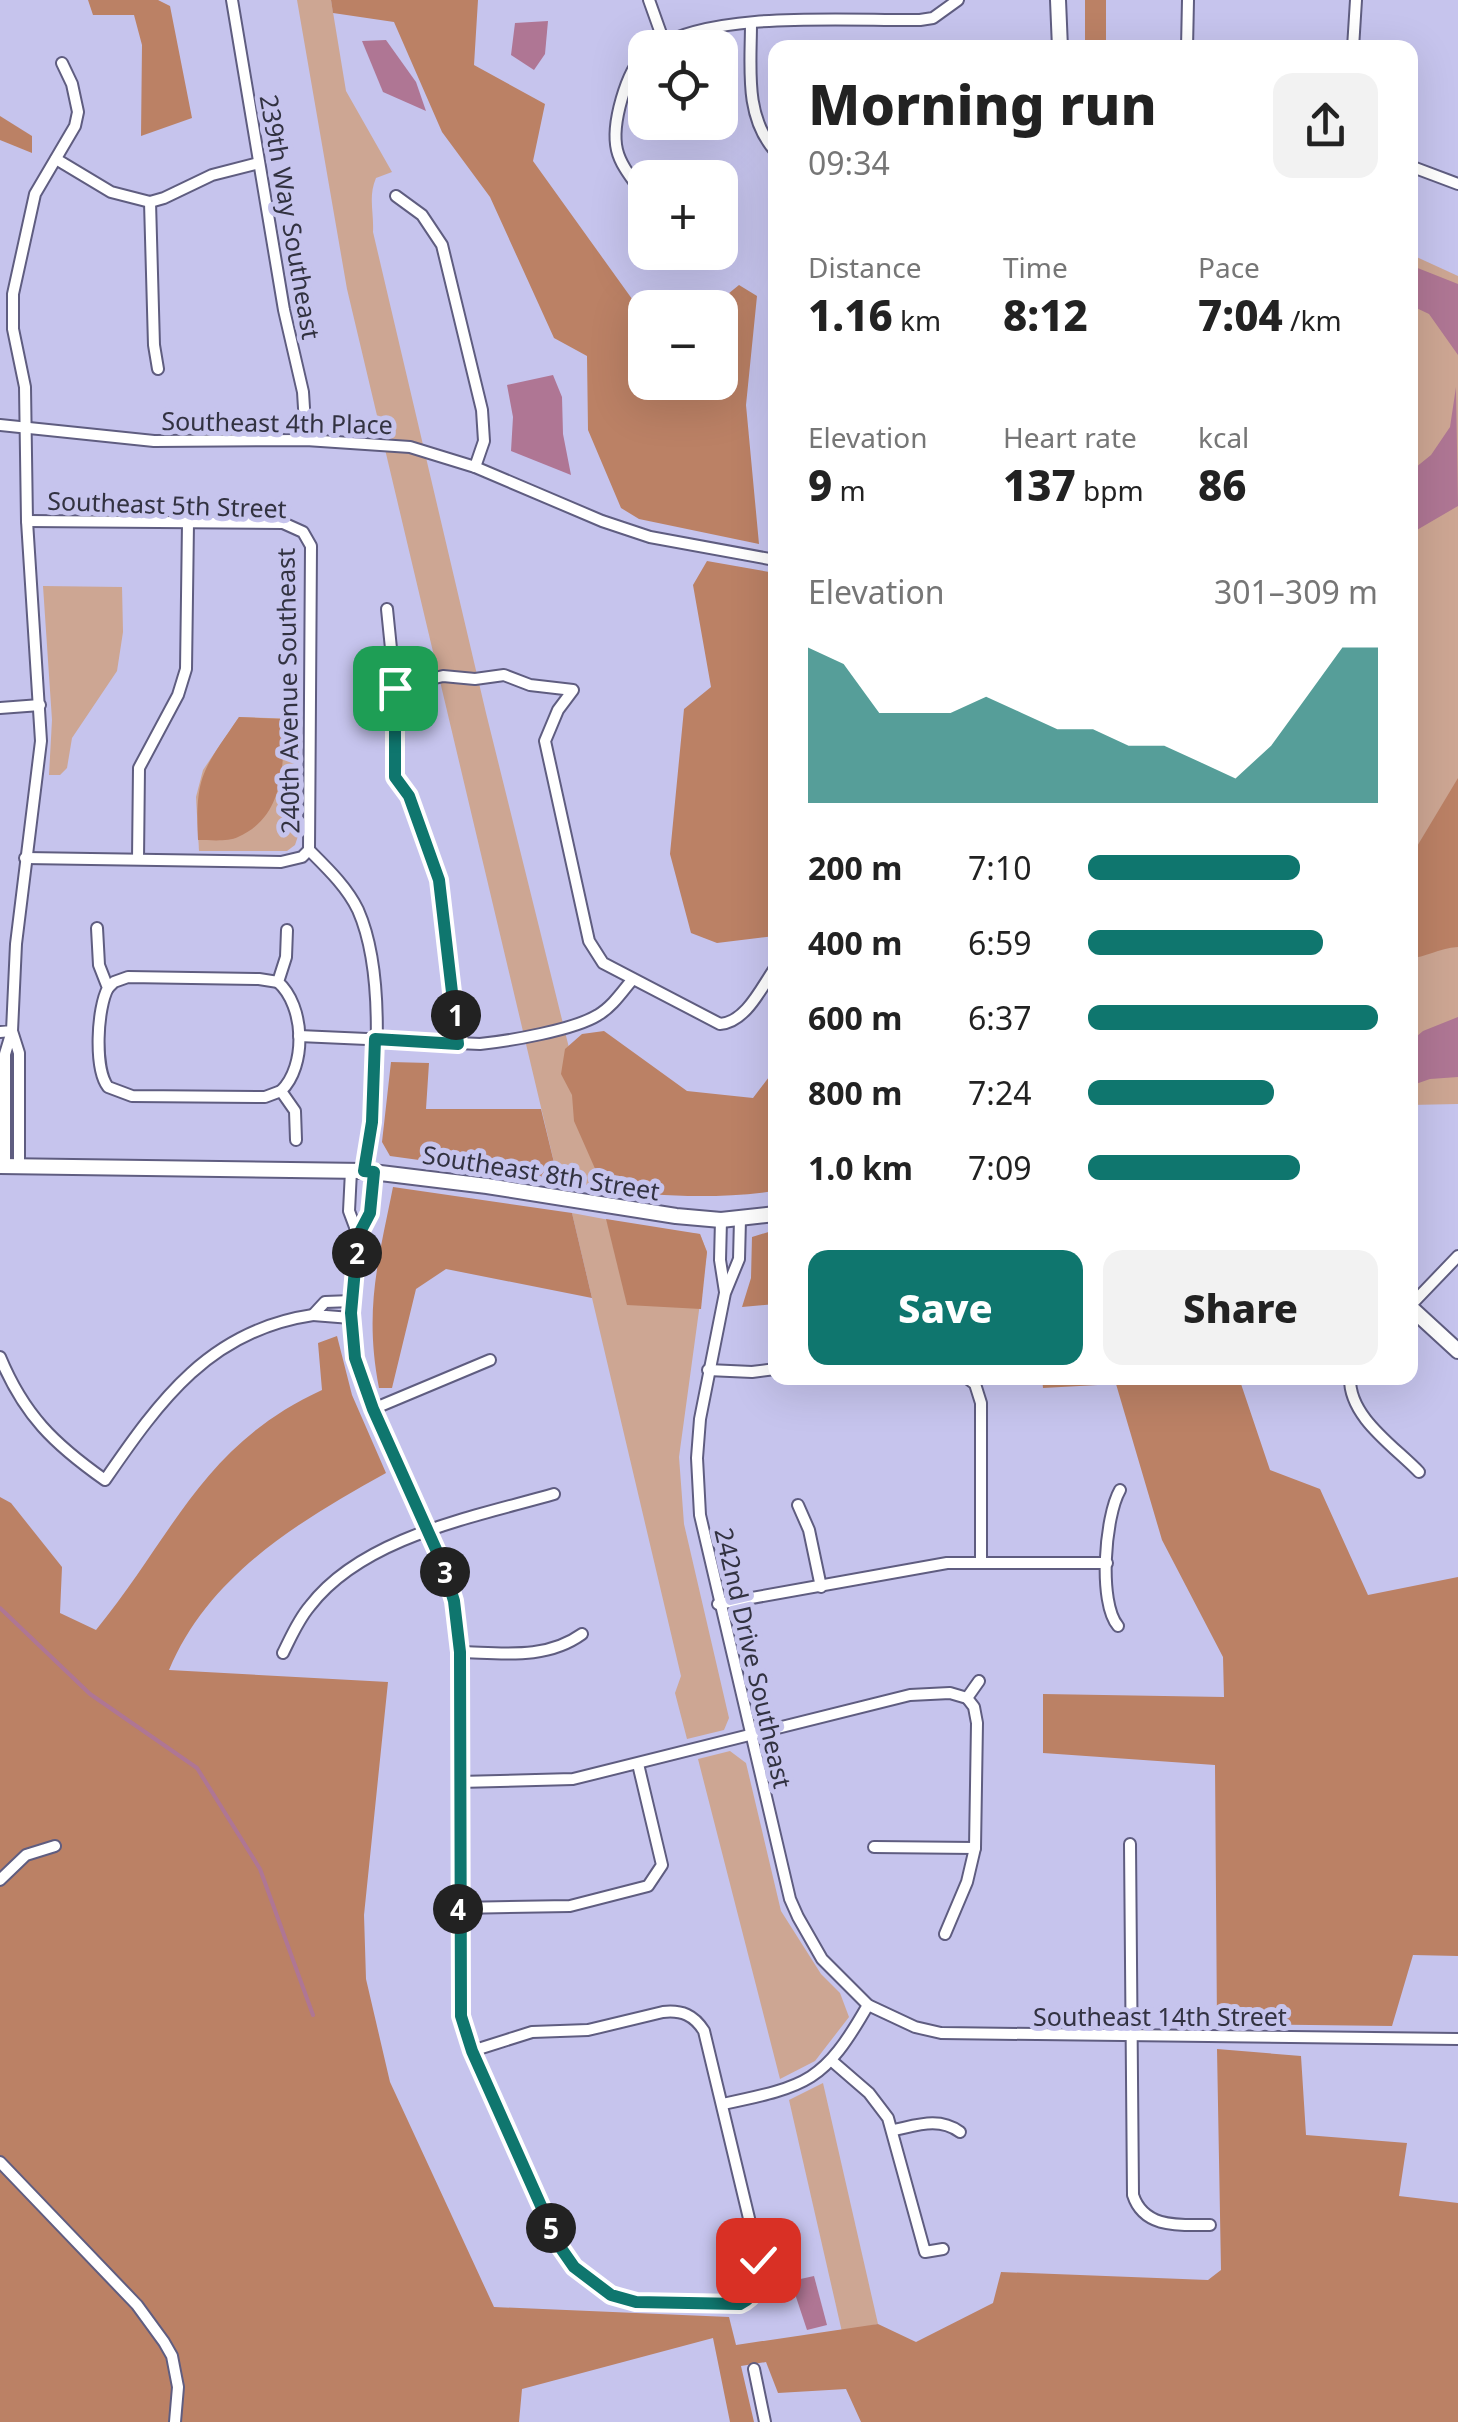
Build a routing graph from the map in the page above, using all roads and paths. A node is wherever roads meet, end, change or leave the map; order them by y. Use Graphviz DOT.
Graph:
graph roads {
  1 [pos="232,0"];
  2 [pos="650,0"];
  3 [pos="958,0"];
  4 [pos="1058,0"];
  5 [pos="1188,0"];
  6 [pos="1356,0"];
  7 [pos="751,23"];
  8 [pos="656,30"];
  9 [pos="700,30"];
  10 [pos="1060,40"];
  11 [pos="1188,40"];
  12 [pos="1354,40"];
  13 [pos="62,63"];
  14 [pos="628,79"];
  15 [pos="768,142"];
  16 [pos="56,159"];
  17 [pos="258,163"];
  18 [pos="1418,169"];
  19 [pos="628,172"];
  20 [pos="1458,184"];
  21 [pos="396,196"];
  22 [pos="150,202"];
  23 [pos="158,369"];
  24 [pos="0,425"];
  25 [pos="26,426"];
  26 [pos="306,440"];
  27 [pos="475,467"];
  28 [pos="27,521"];
  29 [pos="188,523"];
  30 [pos="304,532"];
  31 [pos="768,559"];
  32 [pos="387,609"];
  33 [pos="395,688"];
  34 [pos="40,706"];
  35 [pos="0,708"];
  36 [pos="310,850"];
  37 [pos="25,858"];
  38 [pos="138,859"];
  39 [pos="97,928"];
  40 [pos="287,930"];
  41 [pos="768,978"];
  42 [pos="632,980"];
  43 [pos="278,982"];
  44 [pos="108,988"];
  45 [pos="6,1032"];
  46 [pos="299,1036"];
  47 [pos="375,1039"];
  48 [pos="458,1044"];
  49 [pos="281,1092"];
  50 [pos="296,1140"];
  51 [pos="8,1166"];
  52 [pos="363,1171"];
  53 [pos="768,1215"];
  54 [pos="740,1218"];
  55 [pos="721,1220"];
  56 [pos="358,1236"];
  57 [pos="1458,1256"];
  58 [pos="725,1293"];
  59 [pos="1418,1298"];
  60 [pos="352,1301"];
  61 [pos="1418,1314"];
  62 [pos="314,1315"];
  63 [pos="351,1318"];
  64 [pos="1458,1352"];
  65 [pos="0,1357"];
  66 [pos="490,1360"];
  67 [pos="708,1370"];
  68 [pos="768,1370"];
  69 [pos="973,1385"];
  70 [pos="1350,1385"];
  71 [pos="373,1409"];
  72 [pos="1419,1472"];
  73 [pos="1120,1490"];
  74 [pos="554,1494"];
  75 [pos="798,1506"];
  76 [pos="427,1530"];
  77 [pos="981,1562"];
  78 [pos="1107,1563"];
  79 [pos="821,1588"];
  80 [pos="718,1604"];
  81 [pos="1118,1626"];
  82 [pos="582,1634"];
  83 [pos="460,1652"];
  84 [pos="283,1653"];
  85 [pos="979,1680"];
  86 [pos="967,1698"];
  87 [pos="750,1734"];
  88 [pos="638,1764"];
  89 [pos="459,1782"];
  90 [pos="1130,1844"];
  91 [pos="55,1846"];
  92 [pos="874,1847"];
  93 [pos="975,1848"];
  94 [pos="0,1880"];
  95 [pos="458,1908"];
  96 [pos="945,1934"];
  97 [pos="868,2005"];
  98 [pos="1131,2037"];
  99 [pos="1458,2039"];
  100 [pos="472,2051"];
  101 [pos="832,2061"];
  102 [pos="723,2104"];
  103 [pos="894,2130"];
  104 [pos="960,2132"];
  105 [pos="0,2162"];
  106 [pos="1210,2225"];
  107 [pos="943,2249"];
  108 [pos="754,2369"];
  109 [pos="175,2422"];
  110 [pos="765,2422"];
  1 -- 17 [label="street, 239th Way Southeast"];
  2 -- 8 [label="street"];
  3 -- 7 [label="street"];
  4 -- 10 [label="street"];
  5 -- 11 [label="street"];
  6 -- 12 [label="street"];
  7 -- 9 [label="street"];
  7 -- 15 [label="street"];
  13 -- 16 [label="street"];
  14 -- 19 [label="street"];
  16 -- 22 [label="street"];
  16 -- 25 [label="street"];
  17 -- 22 [label="street"];
  17 -- 26 [label="street, 239th Way Southeast"];
  18 -- 20 [label="street"];
  21 -- 27 [label="street"];
  22 -- 23 [label="street"];
  24 -- 25 [label="street, Southeast 4th Place"];
  25 -- 26 [label="street, Southeast 4th Place"];
  25 -- 28 [label="street"];
  26 -- 27 [label="street, Southeast 4th Place"];
  27 -- 31 [label="street, Southeast 4th Place"];
  28 -- 29 [label="street, Southeast 5th Street"];
  28 -- 34 [label="street"];
  29 -- 30 [label="street, Southeast 5th Street"];
  29 -- 38 [label="street"];
  30 -- 36 [label="street, 240th Avenue Southeast"];
  32 -- 33 [label="street"];
  33 -- 42 [label="street"];
  33 -- 48 [label="street"];
  34 -- 35 [label="street"];
  34 -- 37 [label="street"];
  36 -- 38 [label="street"];
  36 -- 47 [label="street"];
  37 -- 38 [label="street"];
  37 -- 45 [label="street"];
  39 -- 44 [label="street"];
  40 -- 43 [label="street"];
  41 -- 42 [label="street"];
  42 -- 48 [label="street"];
  43 -- 44 [label="street"];
  43 -- 46 [label="street"];
  44 -- 49 [label="street"];
  45 -- 51 [label="street"];
  46 -- 47 [label="street"];
  46 -- 49 [label="street"];
  47 -- 48 [label="street"];
  47 -- 52 [label="street"];
  49 -- 50 [label="street"];
  51 -- 52 [label="street, Southeast 8th Street"];
  52 -- 55 [label="street, Southeast 8th Street"];
  52 -- 56 [label="street"];
  52 -- 56 [label="street"];
  53 -- 54 [label="street, Southeast 8th Street"];
  54 -- 55 [label="street, Southeast 8th Street"];
  54 -- 58 [label="street, 242nd Drive Southeast"];
  55 -- 58 [label="street, 242nd Drive Southeast"];
  56 -- 60 [label="street"];
  57 -- 59 [label="street"];
  58 -- 67 [label="street, 242nd Drive Southeast"];
  60 -- 62 [label="street"];
  60 -- 63 [label="street"];
  61 -- 64 [label="street"];
  62 -- 63 [label="street"];
  62 -- 65 [label="street"];
  63 -- 71 [label="street"];
  66 -- 71 [label="street"];
  67 -- 68 [label="street"];
  67 -- 80 [label="street, 242nd Drive Southeast"];
  69 -- 77 [label="street"];
  70 -- 72 [label="street"];
  71 -- 76 [label="street"];
  73 -- 78 [label="street"];
  74 -- 76 [label="street"];
  75 -- 79 [label="street"];
  76 -- 83 [label="street"];
  76 -- 84 [label="street"];
  77 -- 78 [label="street"];
  77 -- 79 [label="street"];
  78 -- 81 [label="street"];
  79 -- 80 [label="street"];
  80 -- 87 [label="street, 242nd Drive Southeast"];
  82 -- 83 [label="street"];
  83 -- 89 [label="street"];
  85 -- 86 [label="street"];
  86 -- 87 [label="street"];
  86 -- 93 [label="street"];
  87 -- 88 [label="street"];
  87 -- 97 [label="street, 242nd Drive Southeast"];
  88 -- 89 [label="street"];
  88 -- 95 [label="street"];
  89 -- 95 [label="street"];
  90 -- 98 [label="street"];
  91 -- 94 [label="street"];
  92 -- 93 [label="street"];
  93 -- 96 [label="street"];
  95 -- 100 [label="street"];
  97 -- 98 [label="street, Southeast 14th Street"];
  97 -- 101 [label="street"];
  98 -- 99 [label="street, Southeast 14th Street"];
  98 -- 106 [label="street"];
  100 -- 102 [label="street"];
  100 -- 102 [label="street"];
  101 -- 102 [label="street"];
  101 -- 103 [label="street"];
  103 -- 104 [label="street"];
  103 -- 107 [label="street"];
  105 -- 109 [label="street"];
  108 -- 110 [label="street"];
}
